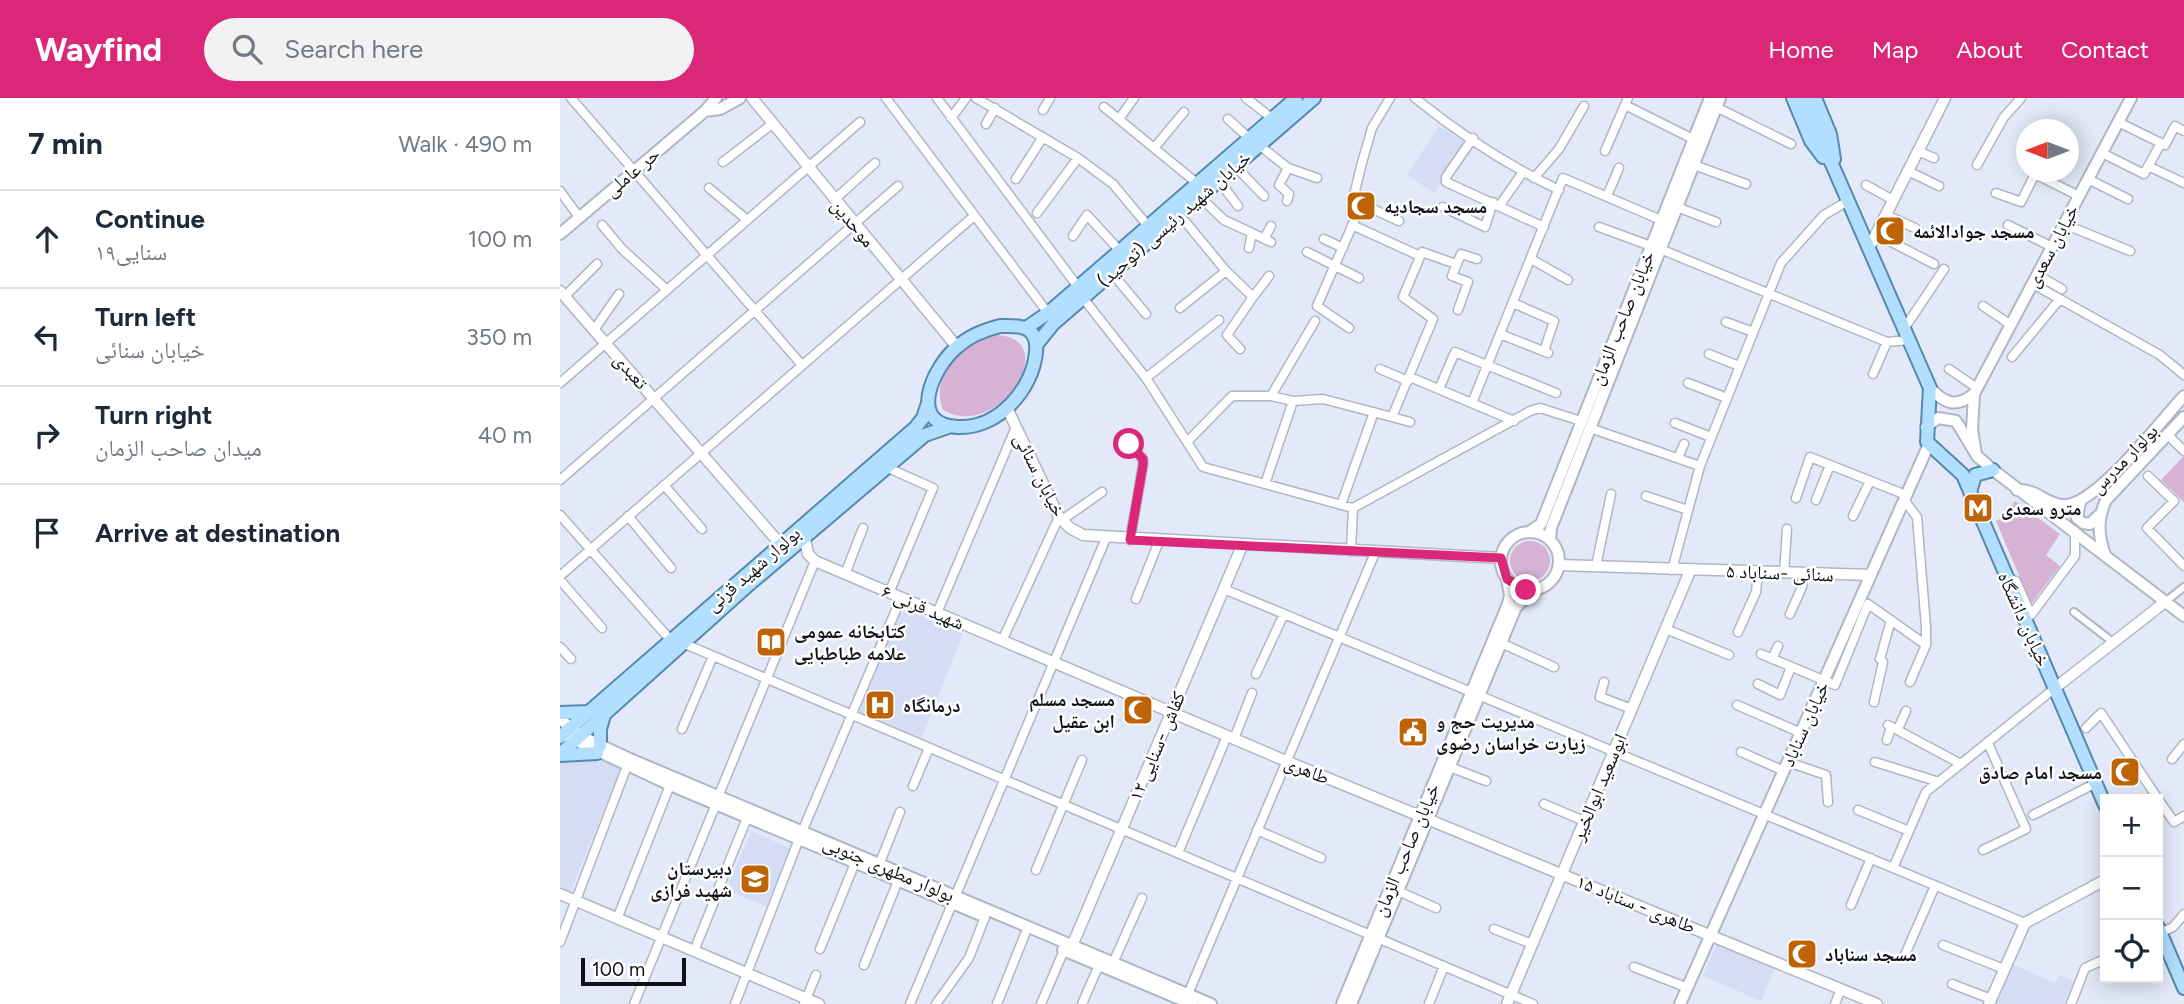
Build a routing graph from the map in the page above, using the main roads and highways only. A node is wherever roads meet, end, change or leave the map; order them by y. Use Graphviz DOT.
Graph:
graph roads {
  1 [pos="716,98"];
  2 [pos="740,98"];
  3 [pos="1296,98"];
  4 [pos="1314,98"];
  5 [pos="1793,98"];
  6 [pos="1803,98"];
  7 [pos="1815,98"];
  8 [pos="2131,98"];
  9 [pos="1716,101"];
  10 [pos="705,111"];
  11 [pos="1255,142"];
  12 [pos="1838,177"];
  13 [pos="1199,190"];
  14 [pos="560,234"];
  15 [pos="1655,248"];
  16 [pos="1081,292"];
  17 [pos="1026,328"];
  18 [pos="1037,344"];
  19 [pos="1930,388"];
  20 [pos="1975,391"];
  21 [pos="2184,396"];
  22 [pos="928,403"];
  23 [pos="2184,417"];
  24 [pos="1586,425"];
  25 [pos="948,426"];
  26 [pos="1926,427"];
  27 [pos="1929,444"];
  28 [pos="1976,454"];
  29 [pos="1993,470"];
  30 [pos="2017,489"];
  31 [pos="1970,493"];
  32 [pos="2080,502"];
  33 [pos="2098,516"];
  34 [pos="1529,532"];
  35 [pos="1550,540"];
  36 [pos="2105,555"];
  37 [pos="1507,579"];
  38 [pos="1534,590"];
  39 [pos="2184,616"];
  40 [pos="1475,695"];
  41 [pos="589,712"];
  42 [pos="560,713"];
  43 [pos="604,716"];
  44 [pos="567,732"];
  45 [pos="599,749"];
  46 [pos="560,755"];
  47 [pos="2100,794"];
  48 [pos="717,801"];
  49 [pos="1424,818"];
  50 [pos="800,836"];
  51 [pos="954,900"];
  52 [pos="1374,936"];
  53 [pos="2163,940"];
  54 [pos="1068,948"];
  55 [pos="2184,988"];
  56 [pos="1187,1001"];
  57 [pos="1211,1004"];
  58 [pos="1342,1004"];
  59 [pos="1351,1004"];
  60 [pos="1680,1004"];
  1 -- 10 [label="main road, حر عاملی"];
  2 -- 10 [label="main road, حر عاملی"];
  3 -- 11 [label="main road, خیابان شهید رئیسی (توحید)"];
  4 -- 11 [label="main road, خیابان شهید رئیسی (توحید)"];
  5 -- 12 [label="main road"];
  6 -- 12 [label="main road"];
  7 -- 12 [label="main road"];
  8 -- 20 [label="main road, خیابان سعدی"];
  9 -- 15 [label="main road"];
  9 -- 15 [label="main road, خیابان صاحب الزمان"];
  10 -- 14 [label="main road, حر عاملی"];
  11 -- 13 [label="main road, خیابان شهید رئیسی (توحید)"];
  11 -- 13 [label="main road, خیابان شهید رئیسی (توحید)"];
  12 -- 19 [label="main road"];
  13 -- 16 [label="main road, خیابان شهید رئیسی (توحید)"];
  13 -- 16 [label="main road, خیابان شهید رئیسی (توحید)"];
  15 -- 24 [label="main road"];
  16 -- 17 [label="main road, خیابان شهید رئیسی (توحید)"];
  16 -- 18 [label="main road, خیابان شهید رئیسی (توحید)"];
  17 -- 18 [label="main road"];
  17 -- 22 [label="main road"];
  18 -- 25 [label="main road"];
  19 -- 20 [label="main road"];
  19 -- 26 [label="main road"];
  20 -- 28 [label="main road"];
  21 -- 32 [label="main road, بولوار مدرس"];
  22 -- 25 [label="main road"];
  22 -- 41 [label="main road, بولوار شهید قرنی"];
  23 -- 33 [label="main road, بولوار مدرس"];
  24 -- 34 [label="main road"];
  24 -- 35 [label="main road"];
  25 -- 43 [label="main road, بولوار شهید قرنی"];
  26 -- 27 [label="main road"];
  26 -- 28 [label="main road"];
  27 -- 31 [label="main road, خیابان دانشگاه"];
  27 -- 60 [label="main road, خیابان سناباد"];
  28 -- 29 [label="main road"];
  29 -- 30 [label="main road"];
  29 -- 31 [label="main road"];
  30 -- 32 [label="main road, بولوار مدرس"];
  30 -- 36 [label="main road"];
  31 -- 47 [label="main road, خیابان دانشگاه"];
  32 -- 33 [label="main road"];
  33 -- 36 [label="main road, بولوار مدرس"];
  34 -- 35 [label="main road"];
  34 -- 37 [label="main road"];
  35 -- 38 [label="main road"];
  36 -- 39 [label="main road"];
  37 -- 38 [label="main road"];
  37 -- 40 [label="main road, خیابان صاحب الزمان"];
  38 -- 40 [label="main road, خیابان صاحب الزمان"];
  40 -- 49 [label="main road, خیابان صاحب الزمان"];
  40 -- 49 [label="main road, خیابان صاحب الزمان"];
  41 -- 42 [label="main road"];
  41 -- 44 [label="main road, بولوار شهید قرنی"];
  43 -- 44 [label="main road, بولوار شهید قرنی"];
  43 -- 45 [label="main road"];
  44 -- 45 [label="main road, بولوار مطهری جنوبی"];
  44 -- 46 [label="main road"];
  45 -- 46 [label="main road"];
  45 -- 48 [label="main road, بولوار مطهری جنوبی"];
  45 -- 48 [label="main road, بولوار مطهری جنوبی"];
  48 -- 50 [label="main road, بولوار مطهری جنوبی"];
  48 -- 50 [label="main road, بولوار مطهری جنوبی"];
  49 -- 52 [label="main road, خیابان صاحب الزمان"];
  49 -- 52 [label="main road, خیابان صاحب الزمان"];
  50 -- 51 [label="main road, بولوار مطهری جنوبی"];
  50 -- 51 [label="main road, بولوار مطهری جنوبی"];
  51 -- 54 [label="main road, بولوار مطهری جنوبی"];
  51 -- 54 [label="main road, بولوار مطهری جنوبی"];
  52 -- 58 [label="main road, خیابان صاحب الزمان"];
  52 -- 59 [label="main road, خیابان صاحب الزمان"];
  53 -- 55 [label="main road"];
  54 -- 56 [label="main road, بولوار مطهری جنوبی"];
  54 -- 56 [label="main road, بولوار مطهری جنوبی"];
  56 -- 57 [label="main road, بولوار مطهری جنوبی"];
}
